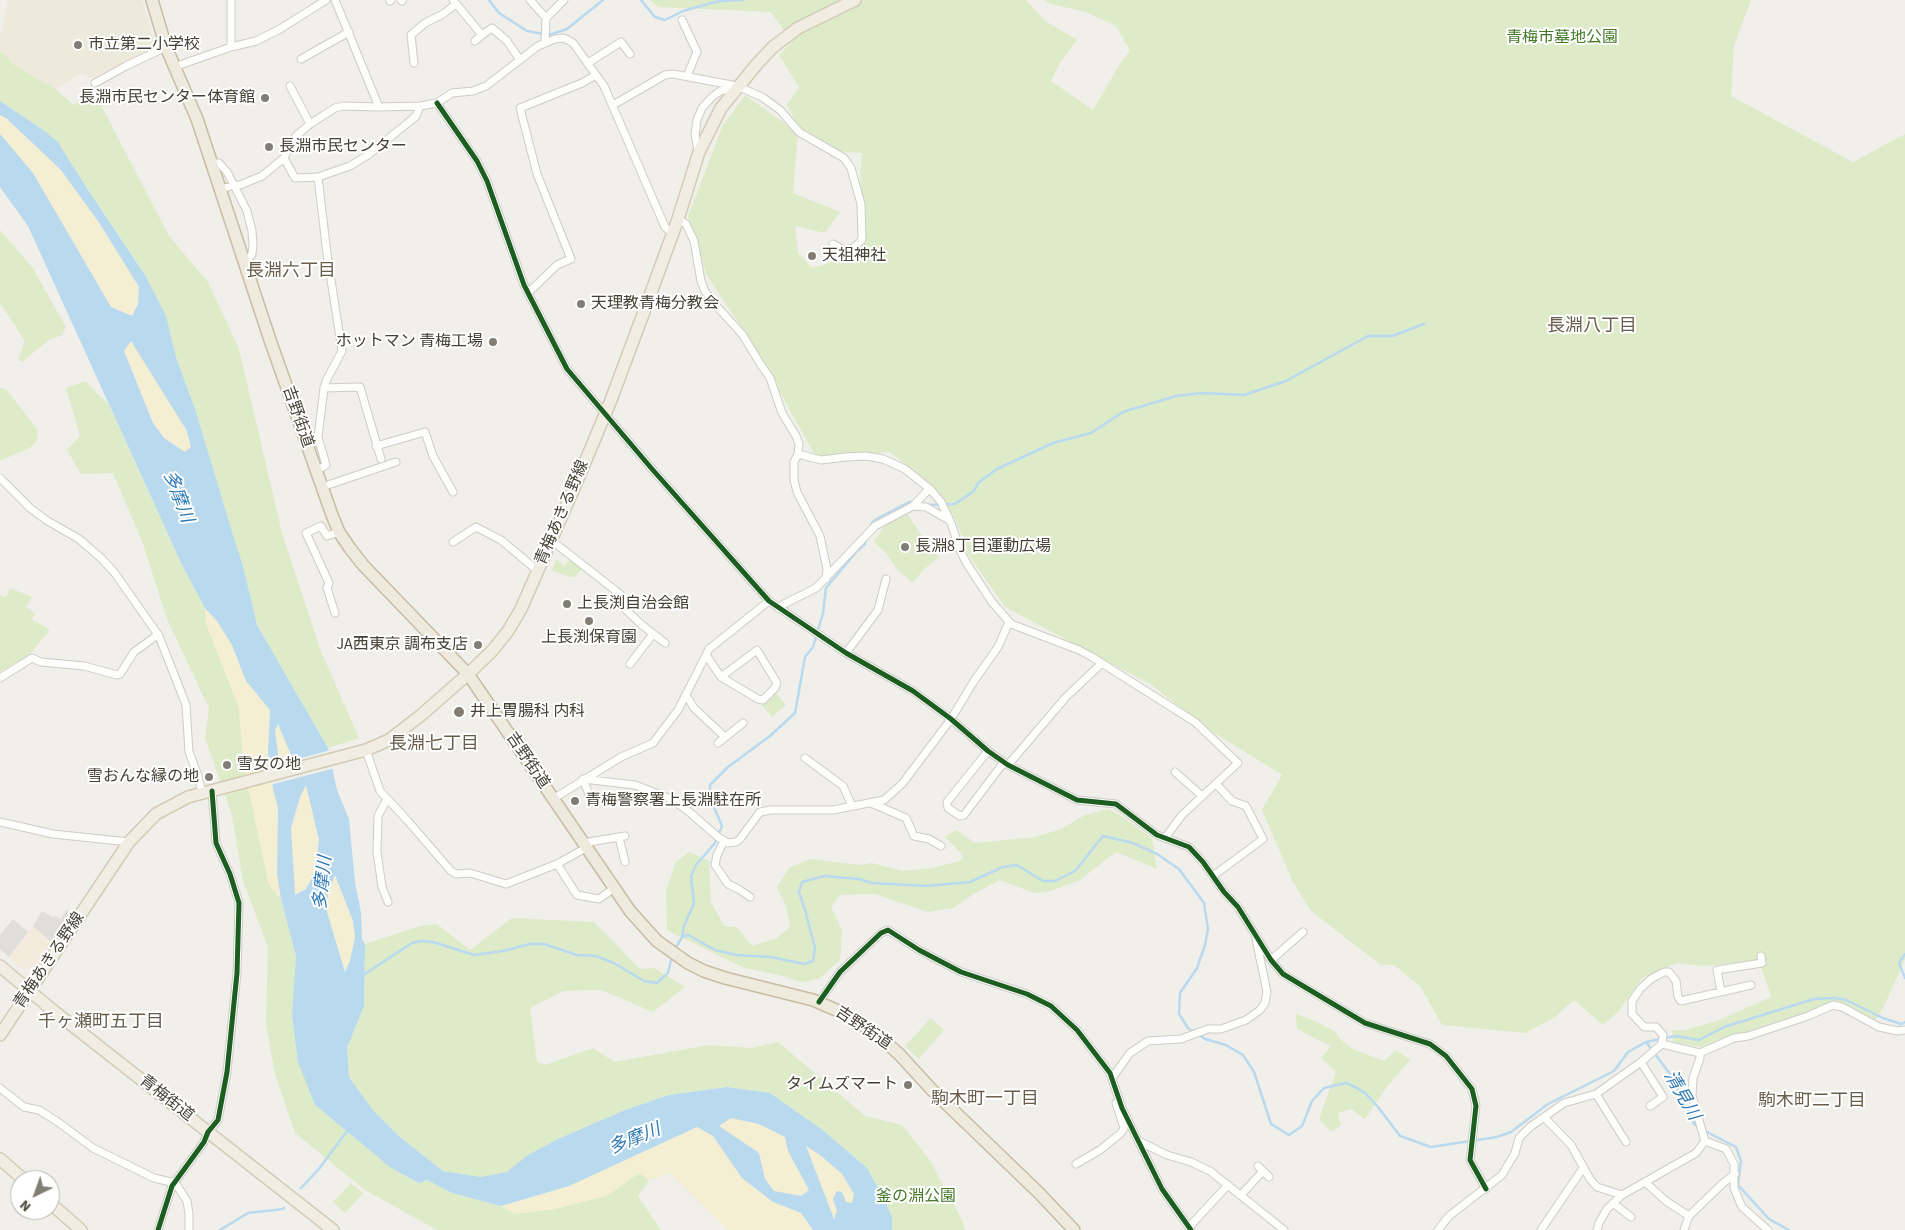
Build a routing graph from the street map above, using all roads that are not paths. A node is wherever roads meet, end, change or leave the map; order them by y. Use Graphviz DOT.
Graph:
graph roads {
  1 [pos="152,0"];
  2 [pos="231,0"];
  3 [pos="326,0"];
  4 [pos="530,0"];
  5 [pos="564,0"];
  6 [pos="855,0"];
  7 [pos="337,1"];
  8 [pos="455,2"];
  9 [pos="546,18"];
  10 [pos="682,20"];
  11 [pos="349,32"];
  12 [pos="482,35"];
  13 [pos="475,41"];
  14 [pos="545,41"];
  15 [pos="232,47"];
  16 [pos="166,48"];
  17 [pos="630,54"];
  18 [pos="301,59"];
  19 [pos="520,60"];
  20 [pos="414,63"];
  21 [pos="588,63"];
  22 [pos="174,67"];
  23 [pos="596,75"];
  24 [pos="687,76"];
  25 [pos="95,83"];
  26 [pos="290,86"];
  27 [pos="737,86"];
  28 [pos="437,103"];
  29 [pos="613,105"];
  30 [pos="420,106"];
  31 [pos="379,108"];
  32 [pos="310,124"];
  33 [pos="699,152"];
  34 [pos="284,158"];
  35 [pos="212,163"];
  36 [pos="318,177"];
  37 [pos="234,185"];
  38 [pos="221,189"];
  39 [pos="678,219"];
  40 [pos="672,233"];
  41 [pos="833,244"];
  42 [pos="243,260"];
  43 [pos="528,293"];
  44 [pos="324,388"];
  45 [pos="605,412"];
  46 [pos="376,446"];
  47 [pos="798,454"];
  48 [pos="380,458"];
  49 [pos="396,462"];
  50 [pos="316,472"];
  51 [pos="0,478"];
  52 [pos="322,487"];
  53 [pos="930,489"];
  54 [pos="453,492"];
  55 [pos="913,506"];
  56 [pos="950,520"];
  57 [pos="339,532"];
  58 [pos="551,540"];
  59 [pos="453,542"];
  60 [pos="538,571"];
  61 [pos="826,579"];
  62 [pos="886,579"];
  63 [pos="769,601"];
  64 [pos="779,609"];
  65 [pos="335,613"];
  66 [pos="1009,622"];
  67 [pos="157,633"];
  68 [pos="653,634"];
  69 [pos="665,643"];
  70 [pos="846,654"];
  71 [pos="706,655"];
  72 [pos="630,664"];
  73 [pos="1101,664"];
  74 [pos="468,674"];
  75 [pos="721,677"];
  76 [pos="0,678"];
  77 [pos="686,695"];
  78 [pos="951,719"];
  79 [pos="743,723"];
  80 [pos="725,737"];
  81 [pos="718,743"];
  82 [pos="366,750"];
  83 [pos="988,752"];
  84 [pos="805,758"];
  85 [pos="1006,764"];
  86 [pos="1175,772"];
  87 [pos="584,779"];
  88 [pos="1216,784"];
  89 [pos="211,791"];
  90 [pos="1202,796"];
  91 [pos="553,798"];
  92 [pos="387,799"];
  93 [pos="592,802"];
  94 [pos="870,803"];
  95 [pos="852,806"];
  96 [pos="0,822"];
  97 [pos="1165,838"];
  98 [pos="721,839"];
  99 [pos="129,842"];
  100 [pos="584,845"];
  101 [pos="941,846"];
  102 [pos="625,862"];
  103 [pos="557,864"];
  104 [pos="1213,876"];
  105 [pos="614,888"];
  106 [pos="750,897"];
  107 [pos="388,902"];
  108 [pos="1303,932"];
  109 [pos="1254,934"];
  110 [pos="1761,956"];
  111 [pos="1271,960"];
  112 [pos="0,966"];
  113 [pos="1751,984"];
  114 [pos="29,991"];
  115 [pos="1721,992"];
  116 [pos="819,1002"];
  117 [pos="1905,1030"];
  118 [pos="0,1035"];
  119 [pos="1658,1045"];
  120 [pos="1700,1053"];
  121 [pos="1641,1062"];
  122 [pos="1112,1078"];
  123 [pos="0,1088"];
  124 [pos="1116,1089"];
  125 [pos="1596,1094"];
  126 [pos="1650,1106"];
  127 [pos="1544,1117"];
  128 [pos="208,1132"];
  129 [pos="1139,1141"];
  130 [pos="1705,1141"];
  131 [pos="1626,1142"];
  132 [pos="0,1159"];
  133 [pos="1076,1164"];
  134 [pos="1584,1168"];
  135 [pos="13,1170"];
  136 [pos="1735,1174"];
  137 [pos="1269,1177"];
  138 [pos="174,1181"];
  139 [pos="1645,1182"];
  140 [pos="1228,1185"];
  141 [pos="1486,1189"];
  142 [pos="1241,1195"];
  143 [pos="1622,1195"];
  144 [pos="1613,1203"];
  145 [pos="60,1212"];
  146 [pos="1689,1216"];
  147 [pos="1631,1217"];
  148 [pos="1190,1228"];
  149 [pos="81,1230"];
  150 [pos="158,1230"];
  151 [pos="188,1230"];
  152 [pos="333,1230"];
  153 [pos="1074,1230"];
  154 [pos="1284,1230"];
  155 [pos="1438,1230"];
  156 [pos="1541,1230"];
  157 [pos="1597,1230"];
  158 [pos="1684,1230"];
  159 [pos="1768,1230"];
  1 -- 16 [label="highway, 吉野街道"];
  2 -- 15 [label="street"];
  3 -- 15 [label="street"];
  4 -- 9 [label="street"];
  5 -- 9 [label="street"];
  6 -- 27 [label="main road, 青梅あきる野線"];
  7 -- 11 [label="street"];
  8 -- 12 [label="street"];
  8 -- 20 [label="street"];
  9 -- 14 [label="street"];
  10 -- 24 [label="street"];
  11 -- 18 [label="street"];
  11 -- 31 [label="street"];
  12 -- 13 [label="street"];
  12 -- 19 [label="street"];
  14 -- 19 [label="street"];
  14 -- 21 [label="street"];
  15 -- 22 [label="street"];
  16 -- 22 [label="highway, 吉野街道"];
  16 -- 25 [label="street"];
  17 -- 21 [label="street"];
  19 -- 28 [label="street"];
  21 -- 23 [label="street"];
  22 -- 35 [label="highway, 吉野街道"];
  23 -- 29 [label="street"];
  23 -- 43 [label="street"];
  24 -- 27 [label="street"];
  24 -- 29 [label="street"];
  26 -- 32 [label="street"];
  27 -- 33 [label="main road, 青梅あきる野線"];
  27 -- 33 [label="street"];
  27 -- 41 [label="street"];
  28 -- 30 [label="street"];
  28 -- 43 [label="street"];
  29 -- 40 [label="street"];
  30 -- 31 [label="street"];
  30 -- 36 [label="street"];
  31 -- 32 [label="street"];
  32 -- 34 [label="street"];
  33 -- 39 [label="main road, 青梅あきる野線"];
  34 -- 36 [label="street"];
  34 -- 37 [label="street"];
  35 -- 37 [label="street"];
  35 -- 38 [label="highway, 吉野街道"];
  36 -- 44 [label="street"];
  37 -- 38 [label="street"];
  37 -- 42 [label="street"];
  38 -- 42 [label="highway, 吉野街道"];
  39 -- 40 [label="main road, 青梅あきる野線"];
  39 -- 47 [label="street"];
  40 -- 45 [label="main road, 青梅あきる野線"];
  42 -- 50 [label="highway, 吉野街道"];
  43 -- 45 [label="street"];
  44 -- 46 [label="street"];
  44 -- 50 [label="street"];
  45 -- 58 [label="main road, 青梅あきる野線"];
  45 -- 63 [label="street"];
  46 -- 48 [label="street"];
  46 -- 54 [label="street"];
  47 -- 53 [label="street"];
  47 -- 61 [label="street"];
  49 -- 52 [label="street"];
  50 -- 52 [label="highway, 吉野街道"];
  51 -- 67 [label="street"];
  52 -- 57 [label="highway, 吉野街道"];
  53 -- 55 [label="street"];
  53 -- 56 [label="street"];
  55 -- 56 [label="street"];
  55 -- 61 [label="street"];
  56 -- 66 [label="street"];
  57 -- 65 [label="street"];
  57 -- 74 [label="highway, 吉野街道"];
  58 -- 60 [label="main road, 青梅あきる野線"];
  58 -- 68 [label="street"];
  59 -- 60 [label="street"];
  60 -- 74 [label="main road, 青梅あきる野線"];
  61 -- 64 [label="street"];
  62 -- 70 [label="street"];
  63 -- 64 [label="street"];
  63 -- 71 [label="street"];
  64 -- 70 [label="street"];
  66 -- 73 [label="street"];
  66 -- 78 [label="street"];
  67 -- 76 [label="street"];
  67 -- 89 [label="street"];
  68 -- 69 [label="street"];
  68 -- 72 [label="street"];
  70 -- 78 [label="street"];
  71 -- 75 [label="street"];
  71 -- 77 [label="street"];
  73 -- 85 [label="street"];
  73 -- 88 [label="street"];
  74 -- 82 [label="main road, 青梅あきる野線"];
  74 -- 91 [label="highway, 吉野街道"];
  75 -- 75 [label="street"];
  77 -- 80 [label="street"];
  77 -- 87 [label="street"];
  78 -- 83 [label="street"];
  78 -- 94 [label="street"];
  79 -- 80 [label="street"];
  80 -- 81 [label="street"];
  82 -- 89 [label="main road, 青梅あきる野線"];
  82 -- 92 [label="street"];
  83 -- 85 [label="street"];
  83 -- 85 [label="street"];
  84 -- 95 [label="street"];
  85 -- 97 [label="street"];
  86 -- 90 [label="street"];
  87 -- 91 [label="street"];
  87 -- 93 [label="street"];
  87 -- 98 [label="street"];
  88 -- 90 [label="street"];
  88 -- 104 [label="street"];
  89 -- 99 [label="main road, 青梅あきる野線"];
  89 -- 128 [label="street"];
  90 -- 97 [label="street"];
  91 -- 100 [label="highway, 吉野街道"];
  92 -- 103 [label="street"];
  92 -- 107 [label="street"];
  94 -- 95 [label="street"];
  94 -- 101 [label="street"];
  95 -- 98 [label="street"];
  96 -- 99 [label="street"];
  97 -- 104 [label="street"];
  98 -- 106 [label="street"];
  99 -- 114 [label="main road, 青梅あきる野線"];
  100 -- 102 [label="street"];
  100 -- 103 [label="street"];
  100 -- 105 [label="highway, 吉野街道"];
  103 -- 105 [label="street"];
  104 -- 109 [label="street"];
  105 -- 116 [label="highway, 吉野街道"];
  108 -- 111 [label="street"];
  109 -- 111 [label="street"];
  109 -- 122 [label="street"];
  110 -- 115 [label="street"];
  111 -- 141 [label="street"];
  112 -- 114 [label="main road, 青梅街道"];
  113 -- 115 [label="street"];
  114 -- 118 [label="main road, 青梅あきる野線"];
  114 -- 128 [label="main road, 青梅街道"];
  115 -- 119 [label="street"];
  116 -- 122 [label="street"];
  116 -- 153 [label="highway, 吉野街道"];
  117 -- 120 [label="street"];
  119 -- 120 [label="street"];
  119 -- 121 [label="street"];
  120 -- 130 [label="street"];
  121 -- 125 [label="street"];
  121 -- 126 [label="street"];
  122 -- 124 [label="street"];
  123 -- 138 [label="street"];
  124 -- 129 [label="street"];
  124 -- 133 [label="street"];
  125 -- 127 [label="street"];
  125 -- 131 [label="street"];
  127 -- 134 [label="street"];
  127 -- 141 [label="street"];
  128 -- 138 [label="street"];
  128 -- 152 [label="main road, 青梅街道"];
  129 -- 140 [label="street"];
  129 -- 148 [label="street"];
  130 -- 136 [label="street"];
  130 -- 139 [label="street"];
  132 -- 135 [label="main road"];
  134 -- 143 [label="street"];
  134 -- 156 [label="street"];
  136 -- 146 [label="street"];
  136 -- 159 [label="street"];
  137 -- 142 [label="street"];
  138 -- 150 [label="street"];
  138 -- 151 [label="street"];
  139 -- 143 [label="street"];
  139 -- 146 [label="street"];
  140 -- 142 [label="street"];
  140 -- 148 [label="street"];
  141 -- 155 [label="street"];
  142 -- 154 [label="street"];
  143 -- 144 [label="street"];
  144 -- 147 [label="street"];
  144 -- 157 [label="street"];
  145 -- 149 [label="main road"];
  146 -- 158 [label="street"];
}
